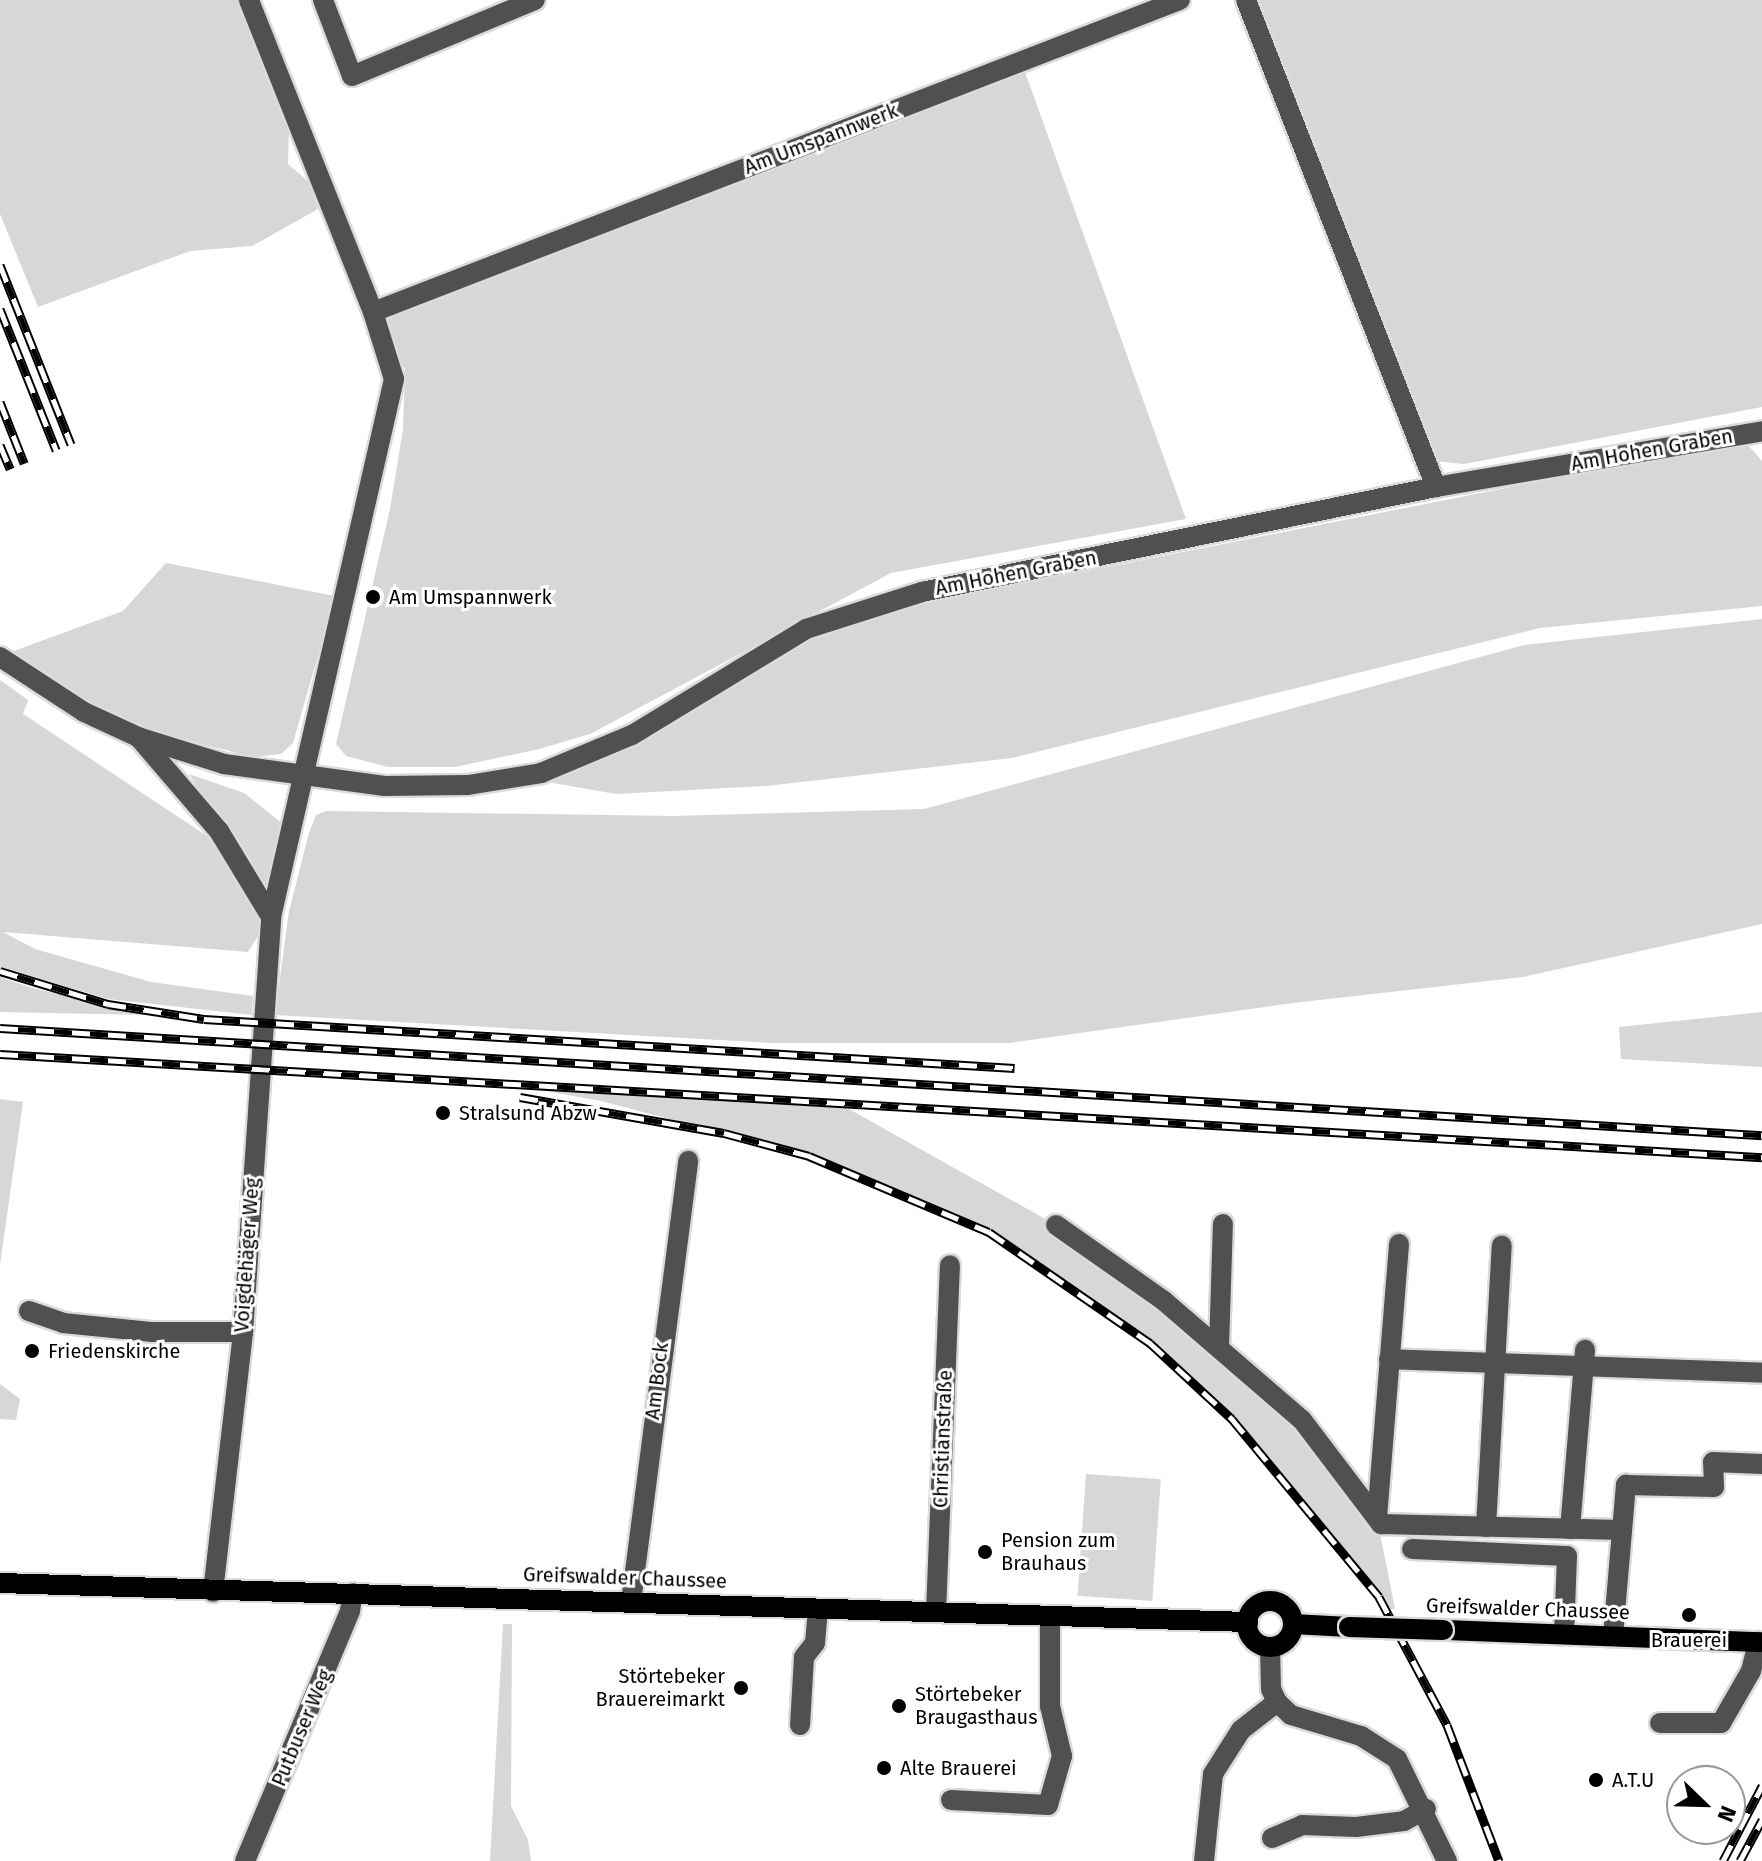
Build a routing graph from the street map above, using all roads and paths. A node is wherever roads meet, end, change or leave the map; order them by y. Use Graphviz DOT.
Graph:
graph roads {
  1 [pos="249,0"];
  2 [pos="323,0"];
  3 [pos="535,0"];
  4 [pos="1180,0"];
  5 [pos="1246,0"];
  6 [pos="373,312"];
  7 [pos="1761,433"];
  8 [pos="1436,487"];
  9 [pos="0,657"];
  10 [pos="138,737"];
  11 [pos="304,778"];
  12 [pos="271,917"];
  13 [pos="688,1161"];
  14 [pos="1223,1224"];
  15 [pos="1056,1225"];
  16 [pos="1399,1244"];
  17 [pos="1502,1245"];
  18 [pos="950,1265"];
  19 [pos="29,1311"];
  20 [pos="243,1332"];
  21 [pos="1219,1348"];
  22 [pos="1389,1359"];
  23 [pos="1584,1360"];
  24 [pos="1496,1367"];
  25 [pos="1762,1373"];
  26 [pos="1762,1464"];
  27 [pos="1377,1518"];
  28 [pos="1486,1527"];
  29 [pos="1570,1529"];
  30 [pos="1622,1530"];
  31 [pos="1412,1549"];
  32 [pos="0,1583"];
  33 [pos="213,1592"];
  34 [pos="353,1593"];
  35 [pos="631,1602"];
  36 [pos="818,1609"];
  37 [pos="936,1612"];
  38 [pos="1050,1616"];
  39 [pos="1248,1622"];
  40 [pos="1293,1624"];
  41 [pos="1564,1634"];
  42 [pos="1613,1636"];
  43 [pos="1760,1642"];
  44 [pos="1270,1647"];
  45 [pos="1277,1702"];
  46 [pos="1660,1723"];
  47 [pos="800,1725"];
  48 [pos="951,1800"];
  49 [pos="1426,1809"];
  50 [pos="1272,1838"];
  51 [pos="245,1861"];
  52 [pos="1204,1861"];
  53 [pos="1447,1861"];
  1 -- 6 [label="street"];
  2 -- 3 [label="street"];
  4 -- 6 [label="street, Am Umspannwerk"];
  5 -- 8 [label="street"];
  6 -- 11 [label="street"];
  7 -- 8 [label="street, Am Hohen Graben"];
  8 -- 11 [label="street, Am Hohen Graben"];
  9 -- 10 [label="street"];
  10 -- 11 [label="street"];
  10 -- 12 [label="street"];
  11 -- 12 [label="street, Voigdehäger Weg"];
  12 -- 20 [label="street, Voigdehäger Weg"];
  13 -- 35 [label="street, Am Bock"];
  14 -- 21 [label="street"];
  15 -- 21 [label="street"];
  16 -- 22 [label="street"];
  17 -- 24 [label="street"];
  18 -- 37 [label="street, Christianstraße"];
  19 -- 20 [label="street"];
  20 -- 33 [label="street, Voigdehäger Weg"];
  21 -- 27 [label="street"];
  22 -- 24 [label="street"];
  22 -- 27 [label="street"];
  23 -- 24 [label="street"];
  23 -- 25 [label="street"];
  23 -- 29 [label="street"];
  24 -- 28 [label="street"];
  26 -- 30 [label="street"];
  27 -- 28 [label="street"];
  28 -- 29 [label="street"];
  29 -- 30 [label="street"];
  30 -- 42 [label="street"];
  31 -- 41 [label="street"];
  32 -- 33 [label="main road, Greifswalder Chaussee"];
  33 -- 34 [label="main road, Greifswalder Chaussee"];
  34 -- 35 [label="main road, Greifswalder Chaussee"];
  34 -- 51 [label="street, Putbuser Weg"];
  35 -- 36 [label="main road, Greifswalder Chaussee"];
  36 -- 37 [label="main road, Greifswalder Chaussee"];
  36 -- 47 [label="street"];
  37 -- 38 [label="main road, Greifswalder Chaussee"];
  38 -- 39 [label="main road, Greifswalder Chaussee"];
  38 -- 48 [label="street"];
  39 -- 40 [label="main road"];
  39 -- 44 [label="main road"];
  40 -- 41 [label="main road, Greifswalder Chaussee, bridge"];
  40 -- 44 [label="main road"];
  41 -- 42 [label="main road, Greifswalder Chaussee"];
  42 -- 43 [label="main road, Greifswalder Chaussee"];
  43 -- 46 [label="street"];
  44 -- 45 [label="street"];
  45 -- 49 [label="street"];
  45 -- 52 [label="street"];
  49 -- 50 [label="street"];
  49 -- 53 [label="street"];
}
